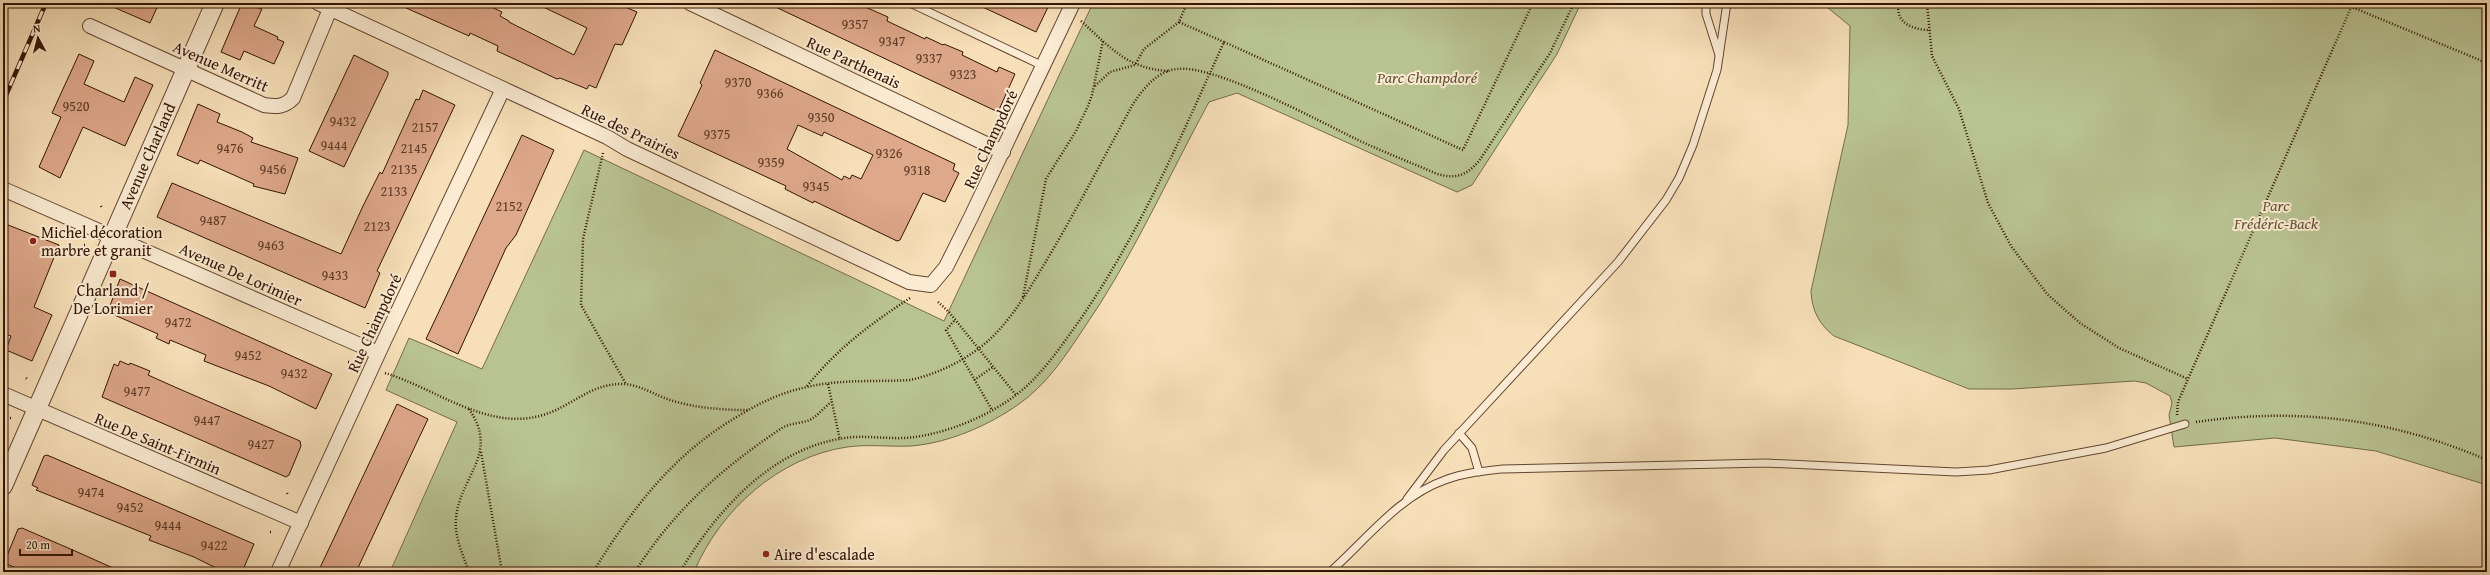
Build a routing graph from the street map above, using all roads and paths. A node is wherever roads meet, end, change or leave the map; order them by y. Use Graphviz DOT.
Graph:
graph roads {
  1 [pos="215,3"];
  2 [pos="690,3"];
  3 [pos="910,3"];
  4 [pos="1188,3"];
  5 [pos="1533,3"];
  6 [pos="1574,3"];
  7 [pos="1706,3"];
  8 [pos="1728,3"];
  9 [pos="1899,3"];
  10 [pos="1927,3"];
  11 [pos="2342,3"];
  12 [pos="2353,3"];
  13 [pos="324,6"];
  14 [pos="1071,7"];
  15 [pos="2351,7"];
  16 [pos="1179,22"];
  17 [pos="90,26"];
  18 [pos="1930,30"];
  19 [pos="1103,41"];
  20 [pos="1224,42"];
  21 [pos="1720,57"];
  22 [pos="2487,64"];
  23 [pos="1135,65"];
  24 [pos="1043,66"];
  25 [pos="186,70"];
  26 [pos="1170,71"];
  27 [pos="1209,74"];
  28 [pos="1094,88"];
  29 [pos="503,89"];
  30 [pos="607,137"];
  31 [pos="1003,152"];
  32 [pos="3,189"];
  33 [pos="112,236"];
  34 [pos="931,285"];
  35 [pos="1022,300"];
  36 [pos="938,302"];
  37 [pos="954,321"];
  38 [pos="977,349"];
  39 [pos="378,353"];
  40 [pos="962,359"];
  41 [pos="993,367"];
  42 [pos="388,374"];
  43 [pos="2188,379"];
  44 [pos="974,380"];
  45 [pos="626,384"];
  46 [pos="828,384"];
  47 [pos="806,387"];
  48 [pos="3,394"];
  49 [pos="1016,396"];
  50 [pos="831,402"];
  51 [pos="36,409"];
  52 [pos="469,409"];
  53 [pos="749,410"];
  54 [pos="992,410"];
  55 [pos="2185,424"];
  56 [pos="1460,433"];
  57 [pos="840,440"];
  58 [pos="481,447"];
  59 [pos="2487,460"];
  60 [pos="1479,472"];
  61 [pos="3,486"];
  62 [pos="1406,501"];
  63 [pos="301,523"];
  64 [pos="278,572"];
  65 [pos="469,572"];
  66 [pos="502,572"];
  67 [pos="593,572"];
  68 [pos="635,572"];
  69 [pos="680,572"];
  70 [pos="1330,572"];
  1 -- 25 [label="street, Avenue Charland"];
  2 -- 31 [label="street, Rue Parthenais"];
  3 -- 24 [label="lane"];
  4 -- 16 [label="path"];
  5 -- 20 [label="path"];
  6 -- 27 [label="path"];
  7 -- 21 [label="lane"];
  8 -- 21 [label="lane"];
  9 -- 18 [label="path"];
  10 -- 18 [label="path"];
  11 -- 15 [label="path"];
  12 -- 15 [label="path"];
  13 -- 25 [label="street, Avenue Merritt"];
  13 -- 29 [label="street, Rue des Prairies"];
  14 -- 19 [label="path"];
  14 -- 24 [label="street, Rue Champdoré"];
  15 -- 22 [label="path"];
  15 -- 43 [label="path"];
  16 -- 20 [label="path"];
  16 -- 23 [label="path"];
  17 -- 25 [label="street, Avenue Merritt"];
  18 -- 43 [label="path"];
  19 -- 23 [label="path"];
  19 -- 28 [label="path"];
  20 -- 27 [label="path"];
  21 -- 56 [label="lane"];
  23 -- 26 [label="path"];
  23 -- 28 [label="path"];
  24 -- 31 [label="street, Rue Champdoré"];
  25 -- 33 [label="street, Avenue Charland"];
  26 -- 27 [label="path"];
  26 -- 35 [label="path"];
  27 -- 49 [label="path"];
  28 -- 35 [label="path"];
  29 -- 30 [label="street, Rue des Prairies"];
  29 -- 39 [label="street, Rue Champdoré"];
  30 -- 34 [label="street, Rue des Prairies"];
  30 -- 45 [label="path"];
  31 -- 34 [label="street, Rue Champdoré"];
  32 -- 33 [label="street, Avenue De Lorimier"];
  33 -- 39 [label="street, Avenue De Lorimier"];
  33 -- 51 [label="street, Avenue Charland"];
  34 -- 47 [label="path"];
  35 -- 38 [label="path"];
  36 -- 37 [label="path"];
  37 -- 38 [label="path"];
  37 -- 40 [label="path"];
  38 -- 40 [label="path"];
  38 -- 41 [label="path"];
  39 -- 63 [label="street, Rue Champdoré"];
  40 -- 44 [label="path"];
  40 -- 46 [label="path"];
  41 -- 44 [label="path"];
  41 -- 49 [label="path"];
  42 -- 52 [label="path"];
  43 -- 55 [label="path"];
  44 -- 54 [label="path"];
  45 -- 52 [label="path"];
  45 -- 53 [label="path"];
  46 -- 47 [label="path"];
  46 -- 50 [label="path"];
  47 -- 53 [label="path"];
  48 -- 51 [label="street, Rue De Saint-Firmin"];
  49 -- 54 [label="path"];
  50 -- 57 [label="path"];
  50 -- 68 [label="path"];
  51 -- 61 [label="street, Avenue Charland"];
  51 -- 63 [label="street, Rue De Saint-Firmin"];
  52 -- 58 [label="path"];
  53 -- 67 [label="path"];
  54 -- 57 [label="path"];
  55 -- 59 [label="path"];
  55 -- 60 [label="lane"];
  56 -- 60 [label="lane"];
  56 -- 62 [label="lane"];
  57 -- 69 [label="path"];
  58 -- 65 [label="path"];
  58 -- 66 [label="path"];
  60 -- 62 [label="lane"];
  62 -- 70 [label="lane"];
  63 -- 64 [label="street, Rue Champdoré"];
}
